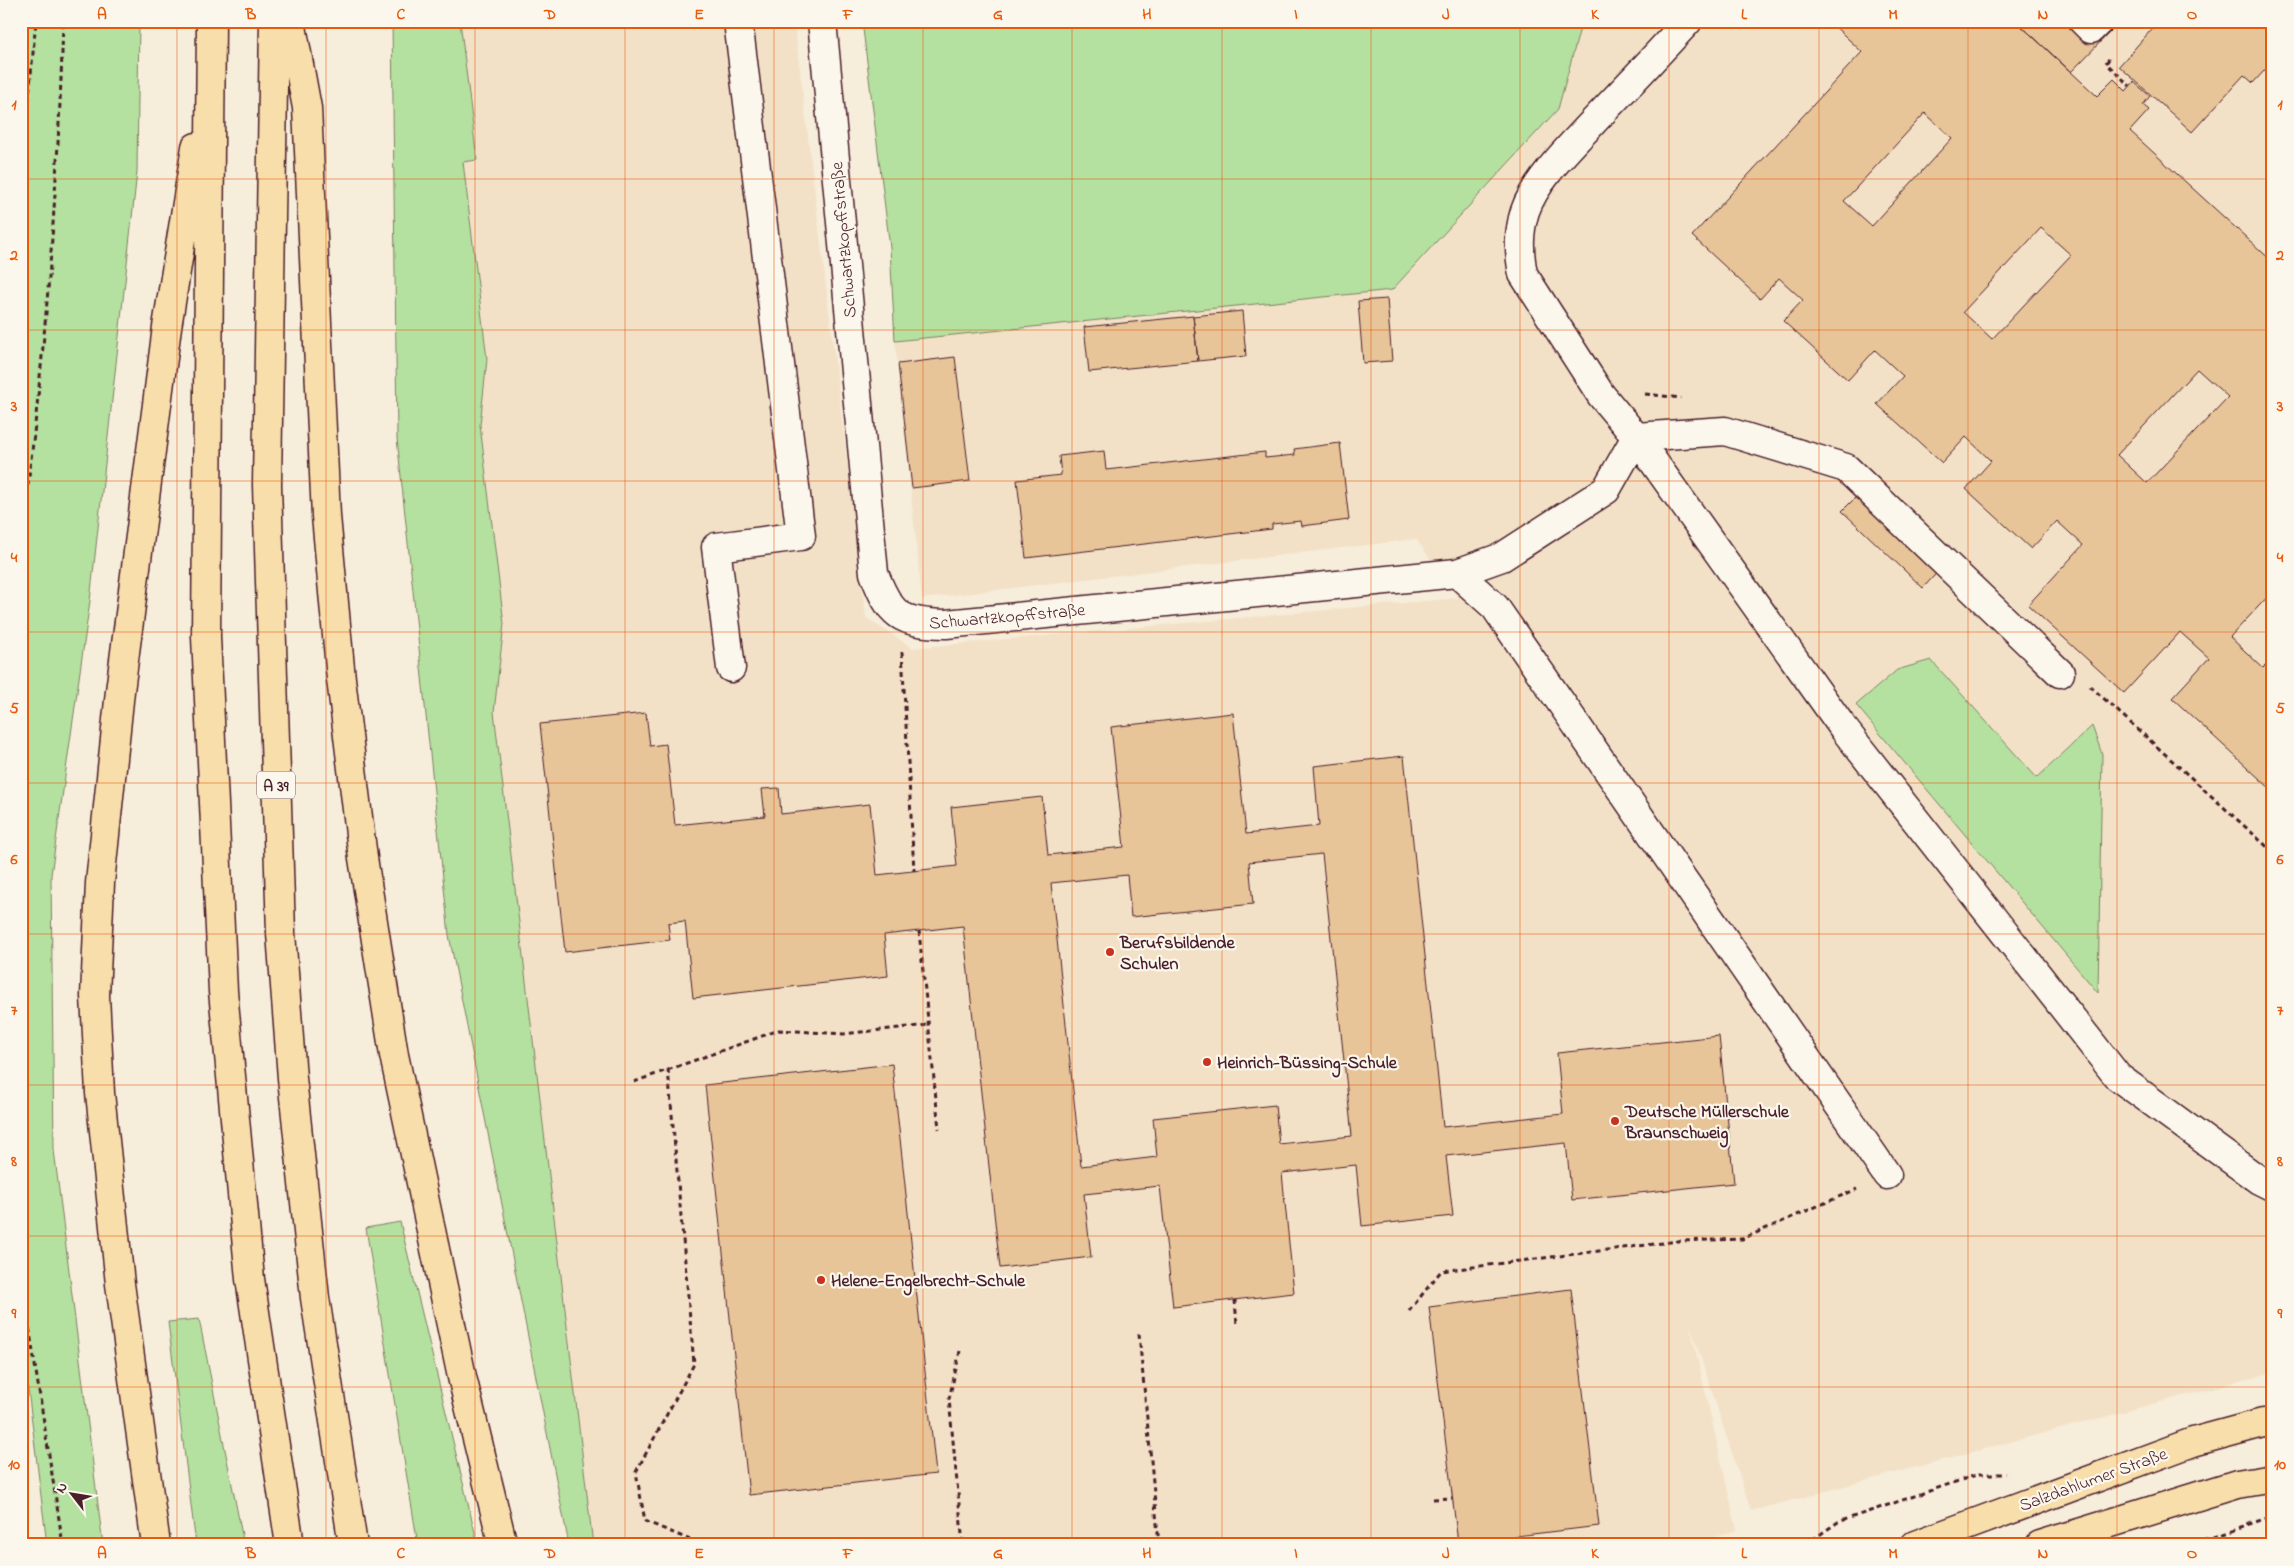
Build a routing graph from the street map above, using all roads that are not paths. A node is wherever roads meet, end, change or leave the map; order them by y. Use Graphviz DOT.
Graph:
graph roads {
  1 [pos="211,21"];
  2 [pos="274,21"];
  3 [pos="291,21"];
  4 [pos="738,21"];
  5 [pos="822,21"];
  6 [pos="1688,21"];
  7 [pos="2083,21"];
  8 [pos="2099,21"];
  9 [pos="210,61"];
  10 [pos="1636,437"];
  11 [pos="1457,573"];
  12 [pos="731,668"];
  13 [pos="2060,673"];
  14 [pos="1886,1175"];
  15 [pos="2273,1187"];
  16 [pos="2273,1423"];
  17 [pos="2273,1478"];
  18 [pos="156,1545"];
  19 [pos="290,1545"];
  20 [pos="353,1545"];
  21 [pos="503,1545"];
  22 [pos="1915,1545"];
  23 [pos="2040,1545"];
  1 -- 9 [label="main road"];
  2 -- 20 [label="main road, A 39"];
  3 -- 21 [label="main road"];
  4 -- 12 [label="lane"];
  5 -- 11 [label="lane, Schwartzkopffstraße"];
  6 -- 10 [label="lane"];
  7 -- 8 [label="lane"];
  9 -- 18 [label="main road"];
  9 -- 19 [label="main road"];
  10 -- 11 [label="lane, Schwartzkopffstraße"];
  10 -- 13 [label="lane"];
  10 -- 15 [label="lane"];
  11 -- 14 [label="lane"];
  16 -- 22 [label="main road, Salzdahlumer Straße"];
  17 -- 23 [label="main road"];
}
